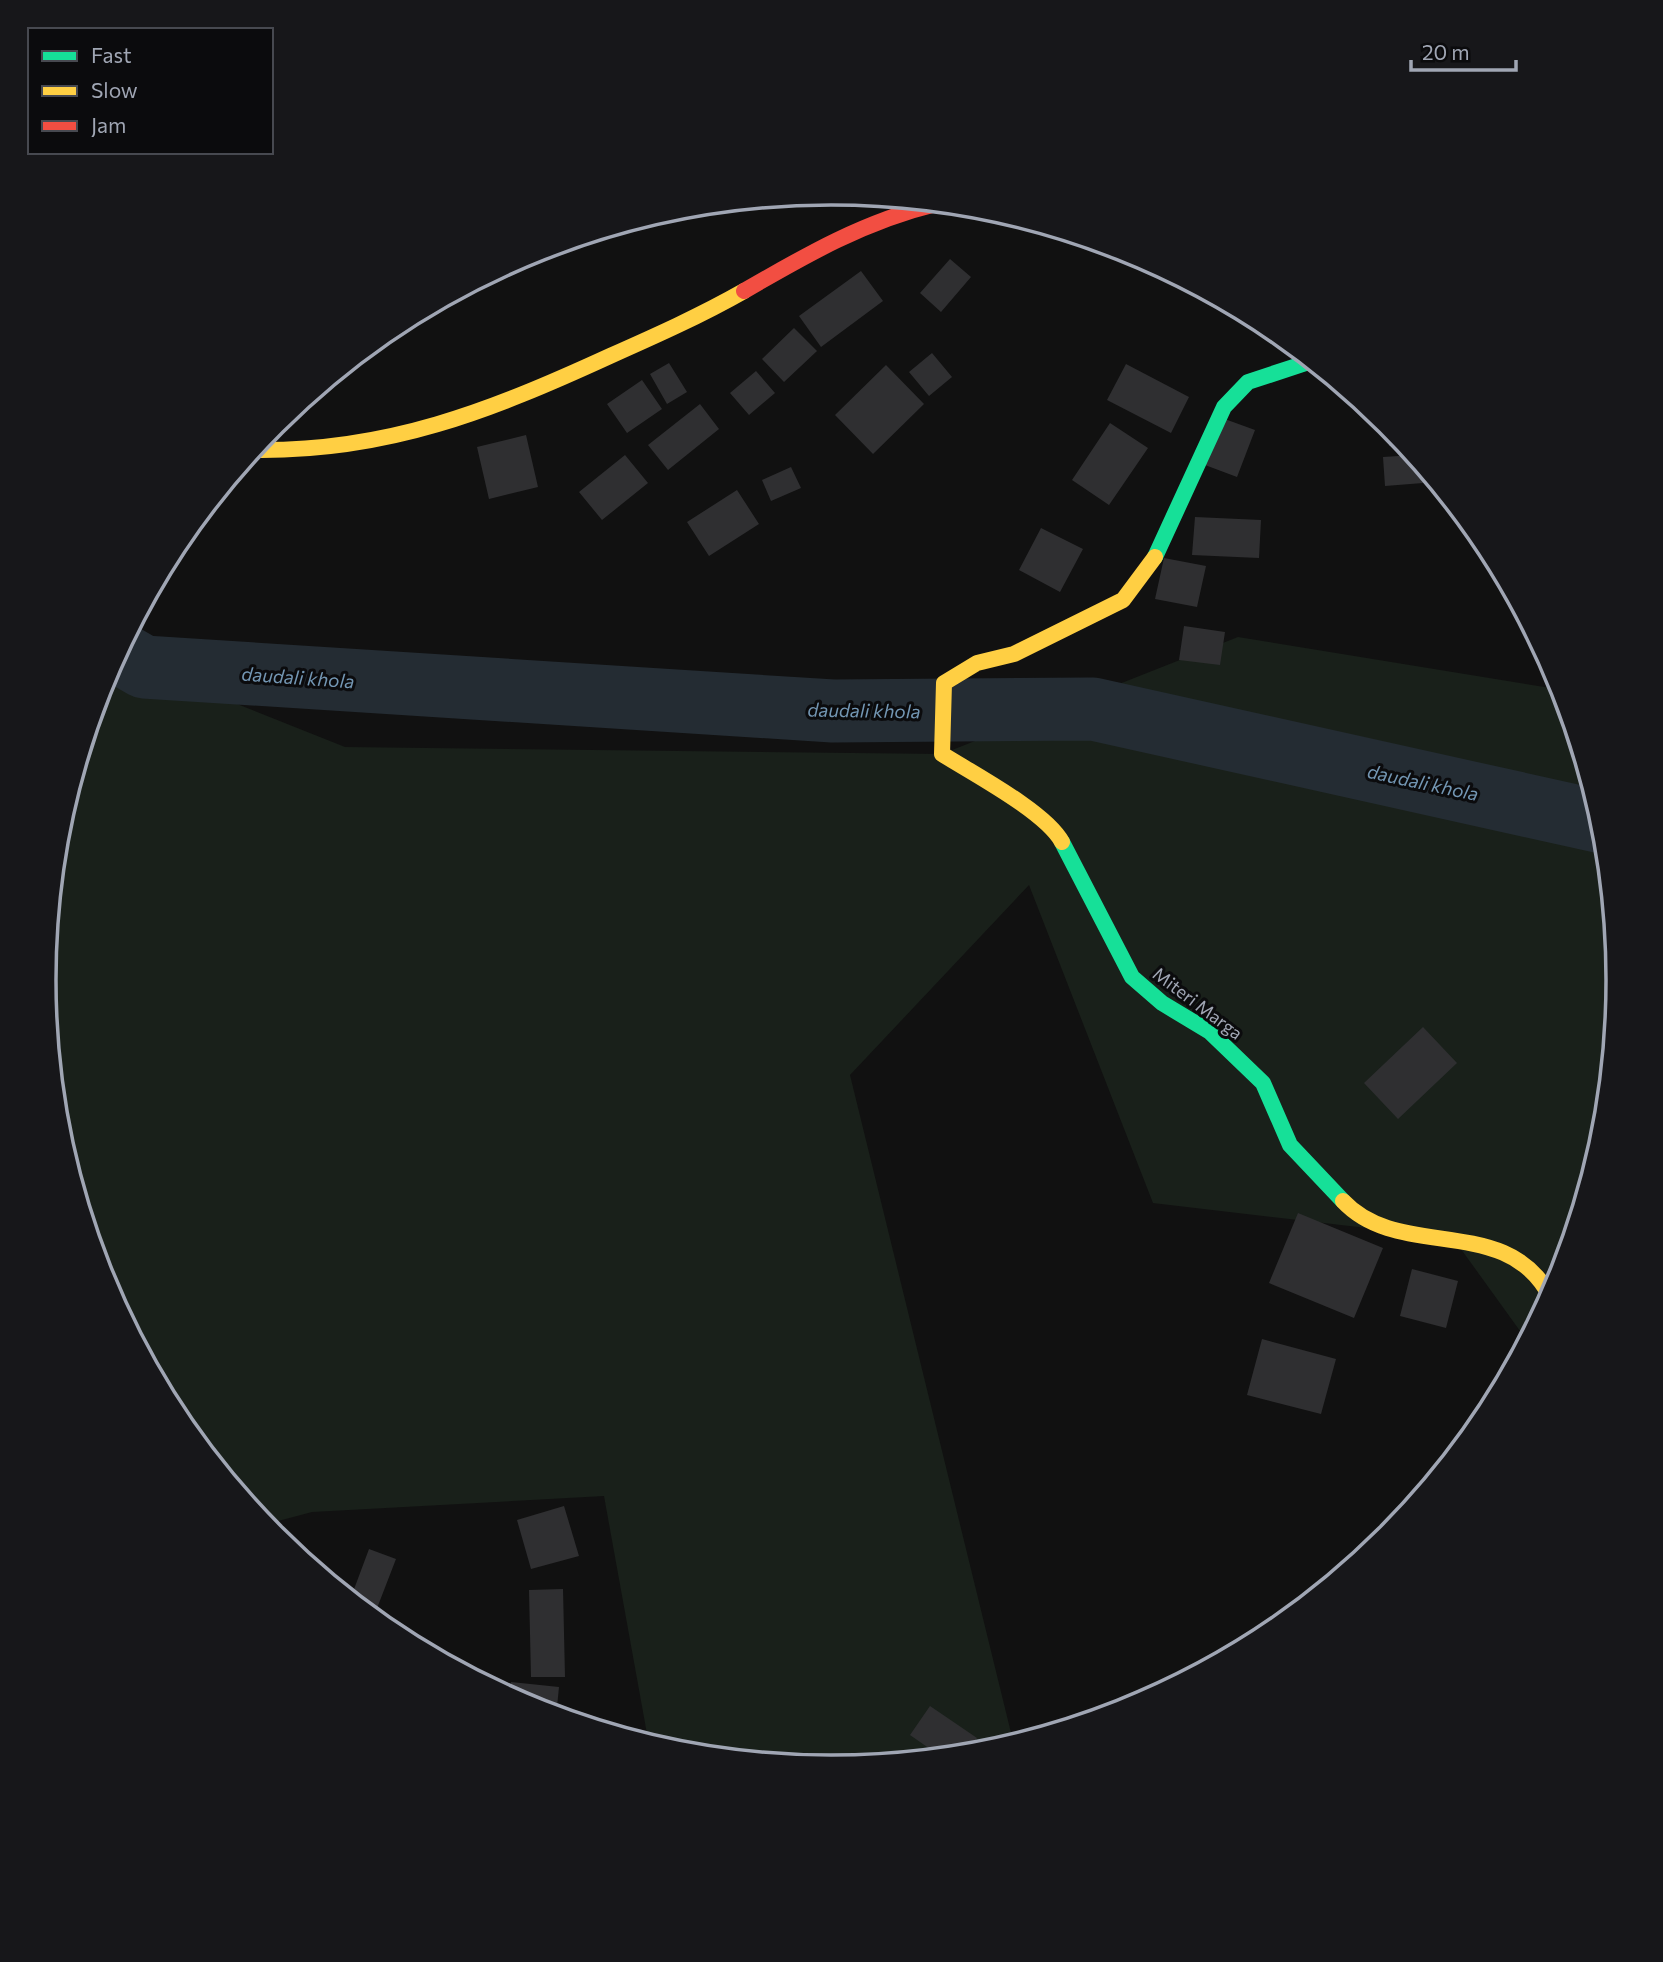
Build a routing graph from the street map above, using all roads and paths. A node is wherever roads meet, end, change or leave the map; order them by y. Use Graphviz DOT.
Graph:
graph roads {
  1 [pos="908,210"];
  2 [pos="1302,364"];
  3 [pos="267,449"];
  4 [pos="1545,1285"];
  1 -- 3 [label="street"];
  2 -- 4 [label="street, Miteri Marga"];
}
